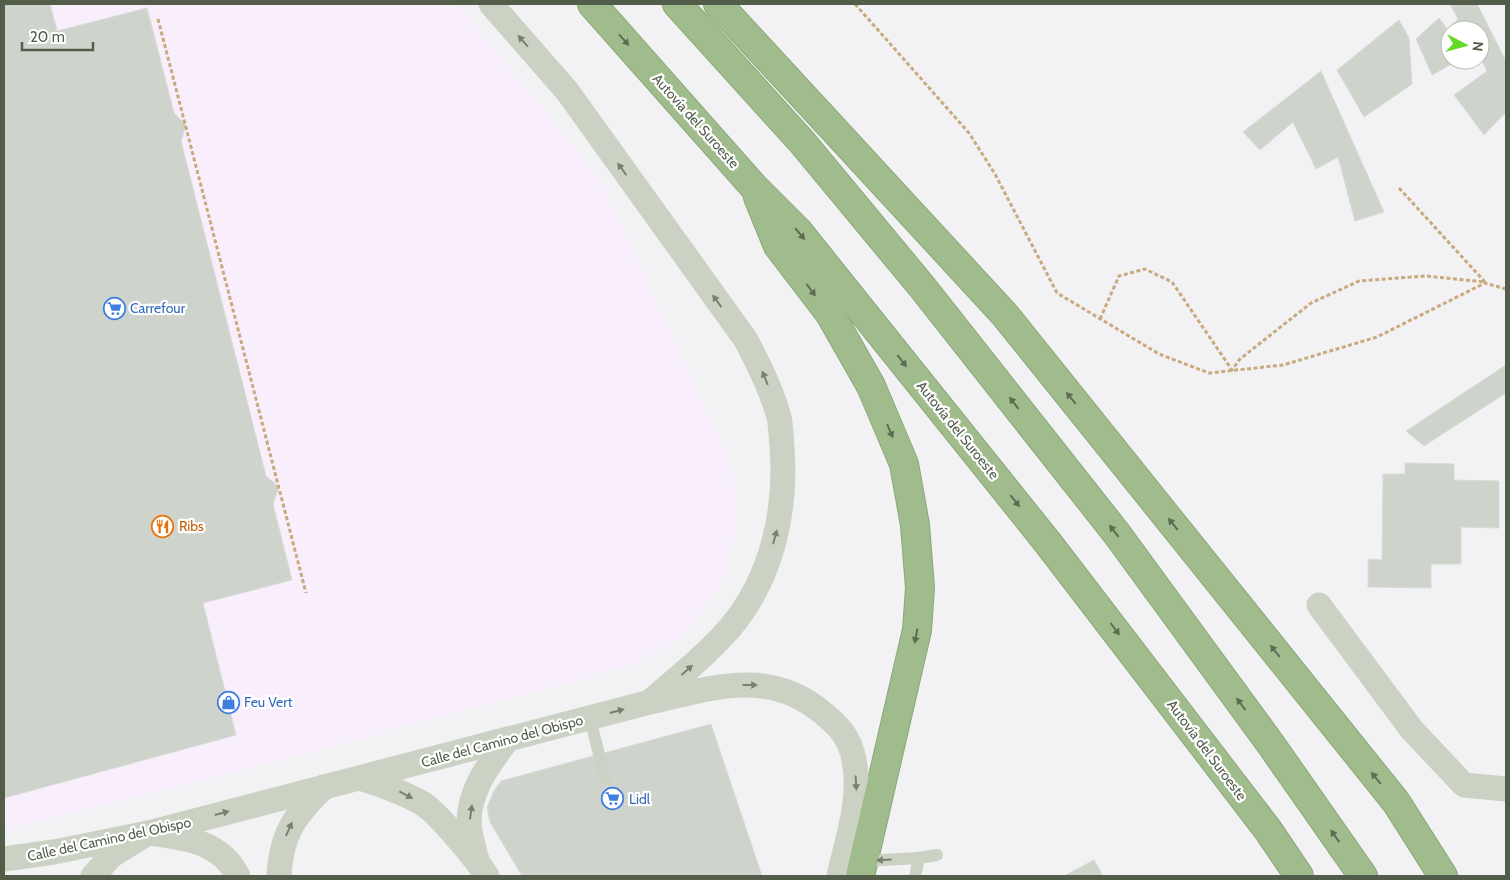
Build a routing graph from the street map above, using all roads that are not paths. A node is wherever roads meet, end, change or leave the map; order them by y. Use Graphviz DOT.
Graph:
graph roads {
  1 [pos="491,4"];
  2 [pos="592,4"];
  3 [pos="677,4"];
  4 [pos="718,4"];
  5 [pos="754,187"];
  6 [pos="1319,606"];
  7 [pos="650,702"];
  8 [pos="590,718"];
  9 [pos="507,740"];
  10 [pos="360,778"];
  11 [pos="605,779"];
  12 [pos="324,786"];
  13 [pos="1506,788"];
  14 [pos="1396,802"];
  15 [pos="148,833"];
  16 [pos="937,856"];
  17 [pos="919,858"];
  18 [pos="4,859"];
  19 [pos="482,868"];
  20 [pos="862,869"];
  21 [pos="93,876"];
  22 [pos="238,876"];
  23 [pos="279,876"];
  24 [pos="840,876"];
  25 [pos="915,876"];
  26 [pos="1299,876"];
  27 [pos="1364,876"];
  28 [pos="1443,876"];
  29 [pos="1450,876"];
  7 -- 1 [label="street, one-way"];
  2 -- 5 [label="highway, Autovía del Suroeste, one-way"];
  27 -- 3 [label="highway, one-way"];
  14 -- 4 [label="highway, one-way"];
  5 -- 20 [label="highway, one-way"];
  5 -- 26 [label="highway, Autovía del Suroeste, one-way"];
  6 -- 13 [label="street"];
  8 -- 7 [label="street, Calle del Camino del Obispo, one-way"];
  7 -- 24 [label="street, Calle del Camino del Obispo, one-way"];
  8 -- 9 [label="street, Calle del Camino del Obispo"];
  8 -- 11 [label="lane"];
  9 -- 10 [label="street, Calle del Camino del Obispo"];
  19 -- 9 [label="street, one-way"];
  10 -- 12 [label="street, Calle del Camino del Obispo"];
  10 -- 19 [label="street, one-way"];
  15 -- 12 [label="street, Calle del Camino del Obispo, one-way"];
  23 -- 12 [label="street, one-way"];
  14 -- 28 [label="highway"];
  14 -- 29 [label="highway"];
  15 -- 18 [label="street, Calle del Camino del Obispo"];
  15 -- 21 [label="street"];
  15 -- 22 [label="street"];
  16 -- 17 [label="lane"];
  17 -- 20 [label="lane, one-way"];
  17 -- 25 [label="lane"];
}
